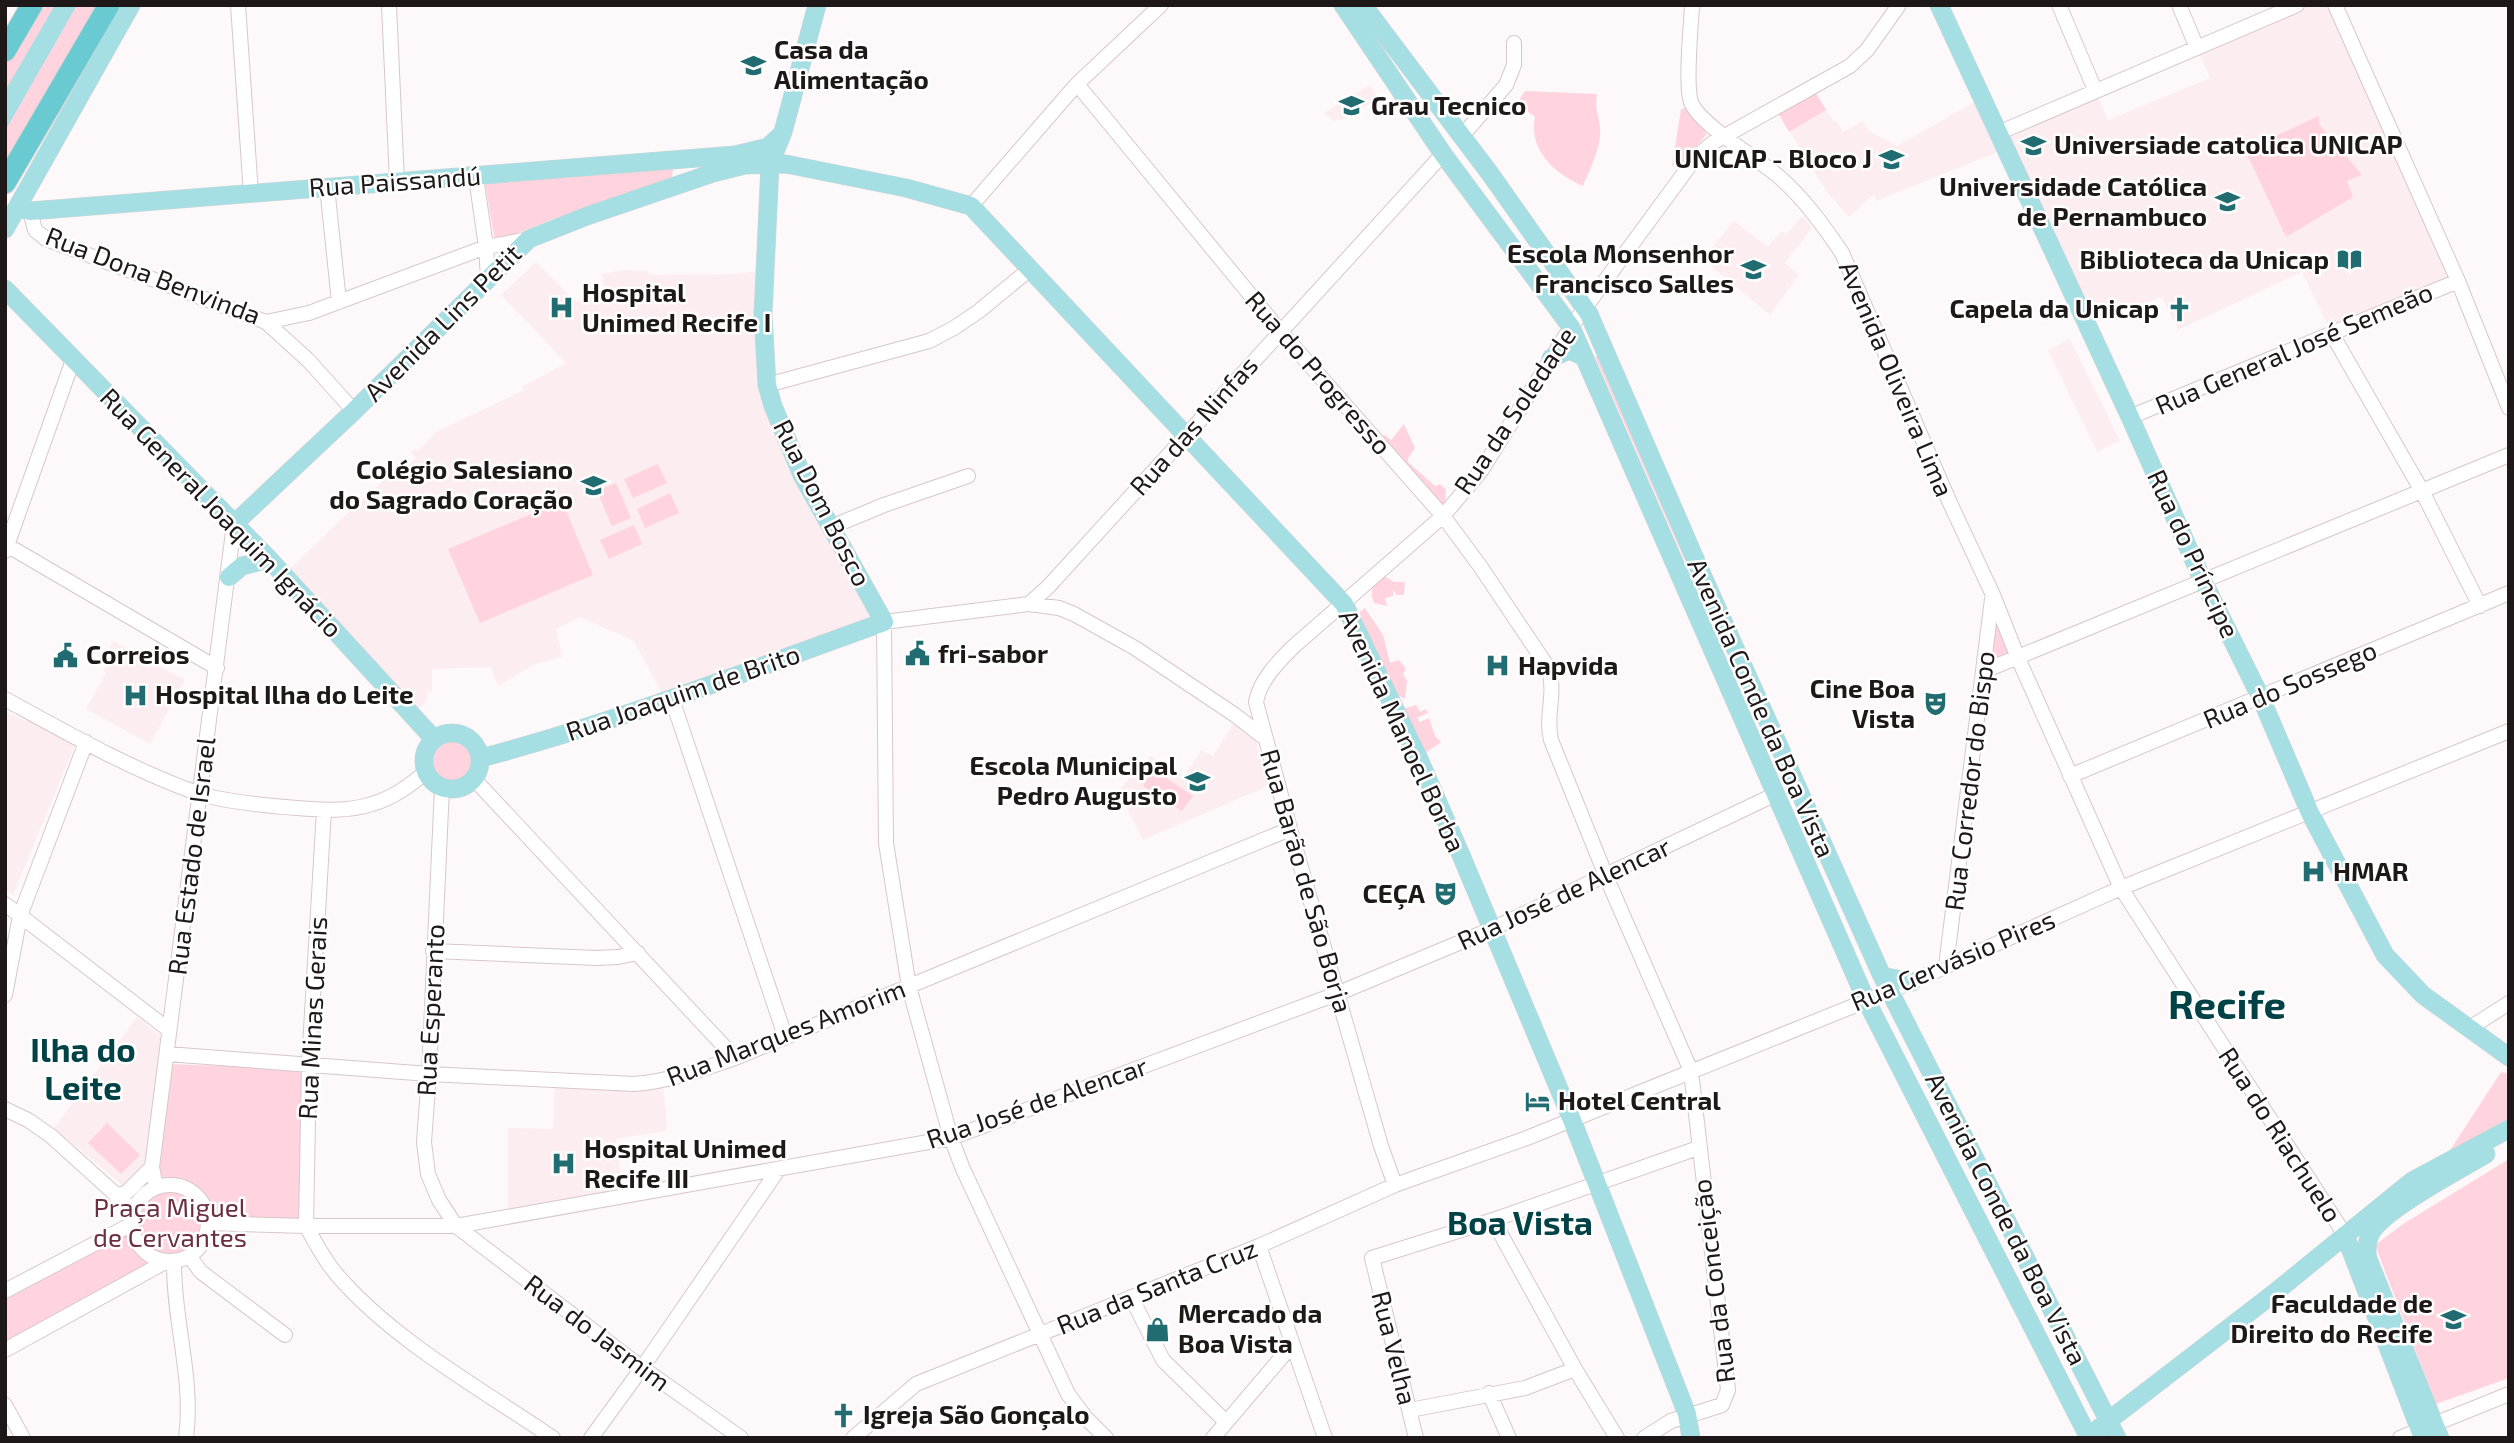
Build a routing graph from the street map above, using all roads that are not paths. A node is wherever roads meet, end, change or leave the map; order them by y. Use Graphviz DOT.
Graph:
graph roads {
  1 [pos="32,5"];
  2 [pos="109,5"];
  3 [pos="131,5"];
  4 [pos="238,5"];
  5 [pos="389,5"];
  6 [pos="817,5"];
  7 [pos="1161,5"];
  8 [pos="1343,5"];
  9 [pos="1363,5"];
  10 [pos="1692,5"];
  11 [pos="1899,5"];
  12 [pos="1939,5"];
  13 [pos="2059,5"];
  14 [pos="2179,5"];
  15 [pos="2297,5"];
  16 [pos="2335,5"];
  17 [pos="1514,43"];
  18 [pos="2197,48"];
  19 [pos="5,51"];
  20 [pos="1076,84"];
  21 [pos="2095,90"];
  22 [pos="783,132"];
  23 [pos="1998,133"];
  24 [pos="1462,136"];
  25 [pos="1725,136"];
  26 [pos="1443,154"];
  27 [pos="765,157"];
  28 [pos="673,160"];
  29 [pos="796,166"];
  30 [pos="476,177"];
  31 [pos="397,182"];
  32 [pos="5,183"];
  33 [pos="327,186"];
  34 [pos="674,187"];
  35 [pos="251,194"];
  36 [pos="971,206"];
  37 [pos="23,210"];
  38 [pos="5,229"];
  39 [pos="528,239"];
  40 [pos="486,247"];
  41 [pos="1030,269"];
  42 [pos="488,278"];
  43 [pos="2458,281"];
  44 [pos="5,289"];
  45 [pos="339,302"];
  46 [pos="1585,307"];
  47 [pos="266,323"];
  48 [pos="1571,327"];
  49 [pos="1280,331"];
  50 [pos="2332,334"];
  51 [pos="1584,357"];
  52 [pos="1551,358"];
  53 [pos="73,360"];
  54 [pos="767,385"];
  55 [pos="2509,408"];
  56 [pos="355,411"];
  57 [pos="2130,417"];
  58 [pos="1185,435"];
  59 [pos="2509,455"];
  60 [pos="968,477"];
  61 [pos="2422,491"];
  62 [pos="1443,516"];
  63 [pos="234,524"];
  64 [pos="831,527"];
  65 [pos="6,547"];
  66 [pos="269,559"];
  67 [pos="229,577"];
  68 [pos="2203,581"];
  69 [pos="2509,593"];
  70 [pos="1993,595"];
  71 [pos="1029,604"];
  72 [pos="1344,604"];
  73 [pos="2480,606"];
  74 [pos="884,622"];
  75 [pos="2018,658"];
  76 [pos="217,668"];
  77 [pos="1549,669"];
  78 [pos="1984,671"];
  79 [pos="5,698"];
  80 [pos="2261,698"];
  81 [pos="672,699"];
  82 [pos="2509,731"];
  83 [pos="434,739"];
  84 [pos="1266,739"];
  85 [pos="86,742"];
  86 [pos="481,758"];
  87 [pos="426,772"];
  88 [pos="2070,776"];
  89 [pos="474,779"];
  90 [pos="442,787"];
  91 [pos="200,794"];
  92 [pos="1776,794"];
  93 [pos="324,810"];
  94 [pos="2310,813"];
  95 [pos="1290,829"];
  96 [pos="1606,876"];
  97 [pos="2121,888"];
  98 [pos="5,904"];
  99 [pos="20,916"];
  100 [pos="1492,929"];
  101 [pos="433,951"];
  102 [pos="638,953"];
  103 [pos="1946,966"];
  104 [pos="1912,982"];
  105 [pos="1886,984"];
  106 [pos="909,987"];
  107 [pos="1339,993"];
  108 [pos="5,995"];
  109 [pos="1866,1000"];
  110 [pos="2509,1003"];
  111 [pos="2468,1029"];
  112 [pos="169,1031"];
  113 [pos="785,1036"];
  114 [pos="167,1055"];
  115 [pos="2509,1057"];
  116 [pos="735,1058"];
  117 [pos="309,1064"];
  118 [pos="1690,1070"];
  119 [pos="429,1074"];
  120 [pos="5,1109"];
  121 [pos="1572,1120"];
  122 [pos="2509,1129"];
  123 [pos="951,1138"];
  124 [pos="2509,1142"];
  125 [pos="1698,1148"];
  126 [pos="152,1167"];
  127 [pos="778,1170"];
  128 [pos="1595,1184"];
  129 [pos="1395,1185"];
  130 [pos="156,1187"];
  131 [pos="119,1198"];
  132 [pos="133,1217"];
  133 [pos="1493,1220"];
  134 [pos="208,1223"];
  135 [pos="306,1226"];
  136 [pos="456,1226"];
  137 [pos="112,1235"];
  138 [pos="2345,1235"];
  139 [pos="1259,1246"];
  140 [pos="189,1256"];
  141 [pos="171,1261"];
  142 [pos="5,1292"];
  143 [pos="1132,1297"];
  144 [pos="285,1335"];
  145 [pos="1040,1336"];
  146 [pos="1292,1345"];
  147 [pos="5,1350"];
  148 [pos="642,1367"];
  149 [pos="1575,1369"];
  150 [pos="1489,1394"];
  151 [pos="2509,1394"];
  152 [pos="5,1405"];
  153 [pos="1410,1410"];
  154 [pos="1687,1414"];
  155 [pos="1226,1422"];
  156 [pos="2113,1430"];
  157 [pos="2429,1432"];
  158 [pos="2087,1437"];
  159 [pos="23,1438"];
  160 [pos="186,1438"];
  161 [pos="553,1438"];
  162 [pos="591,1438"];
  163 [pos="741,1438"];
  164 [pos="853,1438"];
  165 [pos="1106,1438"];
  166 [pos="1213,1438"];
  167 [pos="1325,1438"];
  168 [pos="1416,1438"];
  169 [pos="1509,1438"];
  170 [pos="1618,1438"];
  171 [pos="1644,1438"];
  172 [pos="1691,1438"];
  173 [pos="2400,1438"];
  1 -- 19 [label="highway"];
  2 -- 32 [label="highway"];
  3 -- 37 [label="main road"];
  4 -- 35 [label="street"];
  5 -- 31 [label="street"];
  6 -- 22 [label="main road, Rua Dom Bosco"];
  7 -- 20 [label="street"];
  8 -- 26 [label="main road, Avenida Conde da Boa Vista"];
  9 -- 24 [label="main road, Avenida Conde da Boa Vista"];
  10 -- 25 [label="street, Avenida Oliveira Lima"];
  11 -- 25 [label="street, Rua da Soledade"];
  12 -- 23 [label="main road, Rua do Príncipe"];
  13 -- 21 [label="street"];
  14 -- 18 [label="street"];
  15 -- 18 [label="street"];
  16 -- 43 [label="street"];
  17 -- 24 [label="street"];
  18 -- 21 [label="street"];
  20 -- 36 [label="street"];
  20 -- 49 [label="street, Rua do Progresso"];
  21 -- 23 [label="street"];
  22 -- 27 [label="main road, Rua Dom Bosco"];
  22 -- 29 [label="main road"];
  23 -- 57 [label="main road, Rua do Príncipe"];
  24 -- 46 [label="main road, Avenida Conde da Boa Vista"];
  25 -- 46 [label="street, Rua da Soledade"];
  25 -- 70 [label="street, Avenida Oliveira Lima"];
  26 -- 48 [label="main road, Avenida Conde da Boa Vista"];
  26 -- 49 [label="street, Rua das Ninfas"];
  27 -- 28 [label="main road, Rua Paissandú"];
  27 -- 29 [label="main road"];
  27 -- 34 [label="main road, Avenida Lins Petit"];
  27 -- 54 [label="main road, Rua Dom Bosco"];
  28 -- 30 [label="main road, Rua Paissandú"];
  28 -- 34 [label="main road"];
  29 -- 36 [label="main road"];
  30 -- 31 [label="main road, Rua Paissandú"];
  30 -- 40 [label="street"];
  31 -- 33 [label="main road, Rua Paissandú"];
  33 -- 35 [label="main road, Rua Paissandú"];
  33 -- 45 [label="street"];
  34 -- 39 [label="main road, Avenida Lins Petit"];
  35 -- 37 [label="main road, Rua Paissandú"];
  36 -- 41 [label="main road, Avenida Manoel Borba"];
  37 -- 38 [label="main road"];
  37 -- 47 [label="street, Rua Dona Benvinda"];
  39 -- 40 [label="street, Rua Dona Benvinda"];
  39 -- 42 [label="main road, Avenida Lins Petit"];
  40 -- 42 [label="street"];
  40 -- 45 [label="street, Rua Dona Benvinda"];
  41 -- 54 [label="street"];
  41 -- 58 [label="main road, Avenida Manoel Borba"];
  42 -- 56 [label="main road, Avenida Lins Petit"];
  43 -- 50 [label="street, Rua General José Semeão"];
  43 -- 55 [label="street"];
  44 -- 53 [label="main road, Rua General Joaquim Ignácio"];
  45 -- 47 [label="street, Rua Dona Benvinda"];
  46 -- 48 [label="street, Rua da Soledade"];
  46 -- 105 [label="main road, Avenida Conde da Boa Vista"];
  47 -- 56 [label="street"];
  48 -- 51 [label="main road, Avenida Conde da Boa Vista"];
  48 -- 52 [label="street, Rua da Soledade"];
  49 -- 58 [label="street, Rua das Ninfas"];
  49 -- 62 [label="street, Rua do Progresso"];
  50 -- 57 [label="street, Rua General José Semeão"];
  50 -- 61 [label="street"];
  51 -- 52 [label="main road"];
  51 -- 92 [label="main road, Avenida Conde da Boa Vista"];
  52 -- 62 [label="street, Rua da Soledade"];
  53 -- 63 [label="main road, Rua General Joaquim Ignácio"];
  53 -- 65 [label="street"];
  54 -- 64 [label="main road, Rua Dom Bosco"];
  56 -- 63 [label="main road, Avenida Lins Petit"];
  57 -- 68 [label="main road, Rua do Príncipe"];
  58 -- 71 [label="street, Rua das Ninfas"];
  58 -- 72 [label="main road, Avenida Manoel Borba"];
  59 -- 61 [label="street"];
  60 -- 64 [label="street"];
  61 -- 68 [label="street"];
  61 -- 73 [label="street"];
  62 -- 72 [label="street, Rua da Soledade"];
  62 -- 77 [label="street, Rua do Progresso"];
  63 -- 66 [label="main road, Rua General Joaquim Ignácio"];
  63 -- 67 [label="street, Rua Estado de Israel"];
  64 -- 74 [label="main road, Rua Dom Bosco"];
  65 -- 76 [label="street"];
  66 -- 67 [label="main road"];
  66 -- 83 [label="main road, Rua General Joaquim Ignácio"];
  67 -- 76 [label="street, Rua Estado de Israel"];
  68 -- 75 [label="street"];
  68 -- 80 [label="main road, Rua do Príncipe"];
  69 -- 73 [label="street, Rua do Sossego"];
  70 -- 75 [label="street, Avenida Oliveira Lima"];
  70 -- 78 [label="street, Rua Corredor do Bispo"];
  71 -- 74 [label="street, Rua Barão de São Borja"];
  71 -- 84 [label="street, Rua Barão de São Borja"];
  72 -- 84 [label="street, Rua da Soledade"];
  72 -- 100 [label="main road, Avenida Manoel Borba"];
  73 -- 80 [label="street, Rua do Sossego"];
  74 -- 81 [label="main road, Rua Joaquim de Brito"];
  74 -- 106 [label="street"];
  75 -- 78 [label="street"];
  75 -- 88 [label="street, Rua do Riachuelo"];
  76 -- 91 [label="street, Rua Estado de Israel"];
  77 -- 96 [label="street, Rua da Conceição"];
  78 -- 103 [label="street, Rua Corredor do Bispo"];
  79 -- 85 [label="street"];
  80 -- 88 [label="street, Rua do Sossego"];
  80 -- 94 [label="main road, Rua do Príncipe"];
  81 -- 86 [label="main road, Rua Joaquim de Brito"];
  81 -- 113 [label="street"];
  82 -- 94 [label="street, Rua Gervásio Pires"];
  83 -- 86 [label="main road"];
  83 -- 87 [label="main road"];
  84 -- 95 [label="street, Rua Barão de São Borja"];
  85 -- 91 [label="street"];
  85 -- 99 [label="street"];
  86 -- 89 [label="main road"];
  87 -- 90 [label="main road"];
  87 -- 93 [label="street"];
  88 -- 97 [label="street, Rua do Riachuelo"];
  89 -- 90 [label="main road"];
  89 -- 102 [label="street"];
  90 -- 101 [label="street, Rua Esperanto"];
  91 -- 93 [label="street"];
  91 -- 112 [label="street, Rua Estado de Israel"];
  92 -- 96 [label="street, Rua José de Alencar"];
  92 -- 109 [label="main road, Avenida Conde da Boa Vista"];
  93 -- 117 [label="street, Rua Minas Gerais"];
  94 -- 97 [label="street, Rua Gervásio Pires"];
  94 -- 111 [label="main road, Rua do Príncipe"];
  95 -- 106 [label="street, Rua Marques Amorim"];
  95 -- 107 [label="street, Rua Barão de São Borja"];
  96 -- 100 [label="street, Rua José de Alencar"];
  96 -- 118 [label="street, Rua da Conceição"];
  97 -- 103 [label="street, Rua Gervásio Pires"];
  97 -- 138 [label="street, Rua do Riachuelo"];
  98 -- 99 [label="street"];
  99 -- 108 [label="street"];
  99 -- 112 [label="street"];
  100 -- 107 [label="street, Rua José de Alencar"];
  100 -- 121 [label="main road, Avenida Manoel Borba"];
  101 -- 102 [label="street"];
  101 -- 119 [label="street, Rua Esperanto"];
  102 -- 116 [label="street"];
  103 -- 104 [label="street, Rua Gervásio Pires"];
  104 -- 105 [label="main road"];
  105 -- 109 [label="street, Rua Gervásio Pires"];
  105 -- 156 [label="main road, Avenida Conde da Boa Vista"];
  106 -- 113 [label="street, Rua Marques Amorim"];
  106 -- 123 [label="street"];
  107 -- 123 [label="street, Rua José de Alencar"];
  107 -- 129 [label="street, Rua Barão de São Borja"];
  109 -- 118 [label="street, Rua Gervásio Pires"];
  109 -- 158 [label="main road, Avenida Conde da Boa Vista"];
  110 -- 111 [label="street"];
  111 -- 115 [label="main road, Rua do Príncipe"];
  112 -- 114 [label="street, Rua Estado de Israel"];
  113 -- 116 [label="street, Rua Marques Amorim"];
  114 -- 117 [label="street, Rua Marques Amorim"];
  114 -- 126 [label="street, Rua Estado de Israel"];
  116 -- 119 [label="street, Rua Marques Amorim"];
  117 -- 119 [label="street, Rua Marques Amorim"];
  117 -- 135 [label="street, Rua Minas Gerais"];
  118 -- 121 [label="street, Rua Gervásio Pires"];
  118 -- 125 [label="street, Rua da Conceição"];
  119 -- 136 [label="street, Rua Esperanto"];
  120 -- 131 [label="street"];
  121 -- 128 [label="main road, Avenida Manoel Borba"];
  121 -- 129 [label="street, Rua Gervásio Pires"];
  122 -- 138 [label="main road"];
  123 -- 127 [label="street, Rua José de Alencar"];
  123 -- 145 [label="street"];
  124 -- 157 [label="main road, Rua do Riachuelo"];
  125 -- 128 [label="street"];
  125 -- 154 [label="street, Rua da Conceição"];
  126 -- 130 [label="street, Rua Estado de Israel"];
  126 -- 131 [label="street"];
  127 -- 136 [label="street, Rua José de Alencar"];
  127 -- 148 [label="street"];
  128 -- 133 [label="street"];
  128 -- 154 [label="main road, Avenida Manoel Borba"];
  129 -- 139 [label="street, Rua da Santa Cruz"];
  130 -- 132 [label="street"];
  130 -- 134 [label="street"];
  131 -- 132 [label="street"];
  131 -- 137 [label="street"];
  132 -- 137 [label="street"];
  132 -- 141 [label="street"];
  133 -- 149 [label="street"];
  133 -- 153 [label="street, Rua Velha"];
  134 -- 135 [label="street, Rua José de Alencar"];
  134 -- 140 [label="street"];
  135 -- 136 [label="street, Rua José de Alencar"];
  135 -- 161 [label="street"];
  136 -- 148 [label="street, Rua do Jasmim"];
  137 -- 142 [label="street"];
  138 -- 156 [label="main road"];
  138 -- 157 [label="main road, Rua do Riachuelo"];
  139 -- 143 [label="street, Rua da Santa Cruz"];
  139 -- 146 [label="street"];
  140 -- 141 [label="street"];
  140 -- 144 [label="street"];
  141 -- 147 [label="street"];
  141 -- 160 [label="street"];
  143 -- 145 [label="street, Rua da Santa Cruz"];
  143 -- 155 [label="street"];
  145 -- 164 [label="street, Rua da Santa Cruz"];
  145 -- 165 [label="street"];
  146 -- 155 [label="street"];
  146 -- 167 [label="street"];
  148 -- 162 [label="street"];
  148 -- 163 [label="street, Rua do Jasmim"];
  149 -- 150 [label="street"];
  149 -- 170 [label="street"];
  150 -- 153 [label="street"];
  150 -- 169 [label="street"];
  151 -- 157 [label="street"];
  152 -- 159 [label="street"];
  153 -- 168 [label="street, Rua Velha"];
  154 -- 171 [label="street, Rua da Conceição"];
  154 -- 172 [label="main road, Avenida Manoel Borba"];
  155 -- 166 [label="street"];
  156 -- 158 [label="main road"];
  157 -- 173 [label="street"];
}
